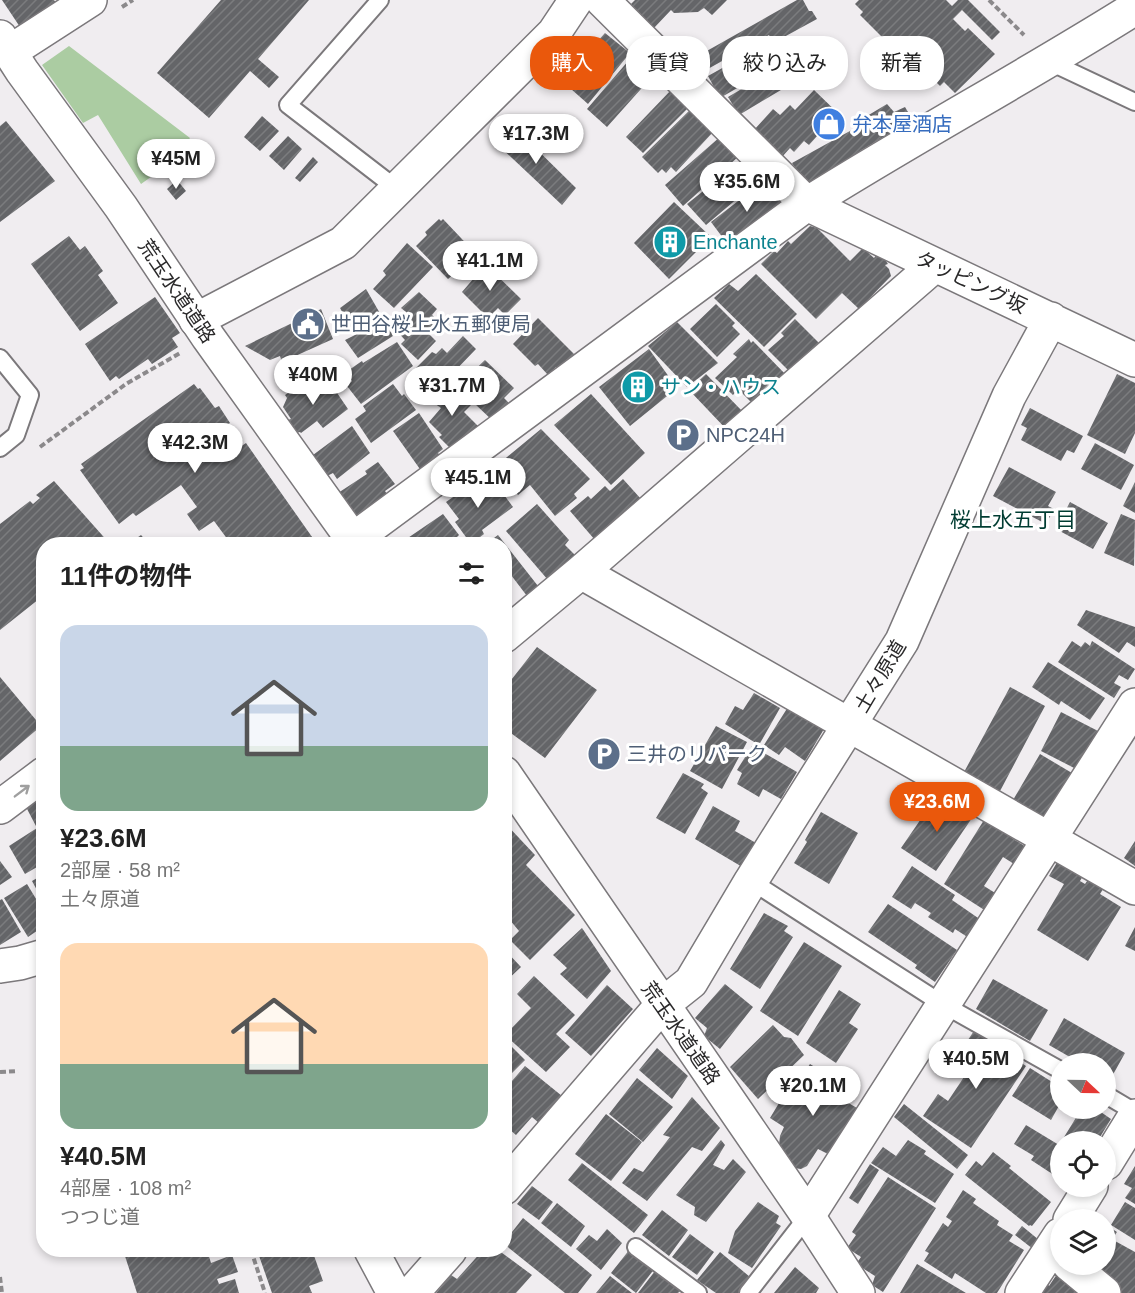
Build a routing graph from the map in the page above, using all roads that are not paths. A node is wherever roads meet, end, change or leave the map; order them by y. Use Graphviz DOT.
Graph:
graph roads {
  1 [pos="90,0"];
  2 [pos="380,0"];
  3 [pos="576,0"];
  4 [pos="602,0"];
  5 [pos="1135,8"];
  6 [pos="5,44"];
  7 [pos="1050,62"];
  8 [pos="1135,102"];
  9 [pos="397,189"];
  10 [pos="807,204"];
  11 [pos="935,265"];
  12 [pos="1051,319"];
  13 [pos="202,329"];
  14 [pos="0,358"];
  15 [pos="1135,360"];
  16 [pos="0,448"];
  17 [pos="348,537"];
  18 [pos="360,537"];
  19 [pos="581,572"];
  20 [pos="512,629"];
  21 [pos="1135,705"];
  22 [pos="851,725"];
  23 [pos="36,780"];
  24 [pos="512,785"];
  25 [pos="0,807"];
  26 [pos="1050,840"];
  27 [pos="752,881"];
  28 [pos="1135,888"];
  29 [pos="36,958"];
  30 [pos="0,966"];
  31 [pos="662,1005"];
  32 [pos="944,1005"];
  33 [pos="1050,1064"];
  34 [pos="1116,1102"];
  35 [pos="1135,1114"];
  36 [pos="1116,1146"];
  37 [pos="512,1179"];
  38 [pos="808,1216"];
  39 [pos="636,1247"];
  40 [pos="375,1257"];
  41 [pos="444,1257"];
  42 [pos="1050,1263"];
  43 [pos="1085,1275"];
  44 [pos="394,1293"];
  45 [pos="412,1293"];
  46 [pos="698,1293"];
  47 [pos="748,1293"];
  48 [pos="858,1293"];
  49 [pos="1022,1293"];
  50 [pos="1104,1293"];
  1 -- 6 [label="street"];
  2 -- 9 [label="lane"];
  3 -- 9 [label="street"];
  4 -- 10 [label="street, タッピング坂"];
  5 -- 7 [label="street"];
  6 -- 13 [label="street, 荒玉水道道路"];
  7 -- 8 [label="lane"];
  7 -- 10 [label="street"];
  9 -- 13 [label="street"];
  10 -- 11 [label="street, タッピング坂"];
  10 -- 18 [label="street"];
  11 -- 12 [label="street, タッピング坂"];
  11 -- 19 [label="street"];
  12 -- 15 [label="street, タッピング坂"];
  12 -- 22 [label="street, 土々原道"];
  13 -- 17 [label="street, 荒玉水道道路"];
  14 -- 16 [label="lane"];
  19 -- 20 [label="street"];
  19 -- 22 [label="street"];
  21 -- 26 [label="street"];
  22 -- 26 [label="street"];
  22 -- 27 [label="street, 土々原道"];
  25 -- 23 [label="street, one-way"];
  24 -- 31 [label="street, 荒玉水道道路"];
  26 -- 28 [label="street"];
  26 -- 32 [label="street"];
  27 -- 31 [label="street, 土々原道"];
  27 -- 32 [label="lane"];
  29 -- 30 [label="street"];
  31 -- 37 [label="street, 土々原道"];
  31 -- 38 [label="street, 荒玉水道道路"];
  32 -- 33 [label="lane"];
  32 -- 38 [label="street"];
  34 -- 35 [label="lane"];
  35 -- 36 [label="street"];
  38 -- 47 [label="lane"];
  38 -- 48 [label="street, 荒玉水道道路"];
  39 -- 46 [label="lane"];
  40 -- 44 [label="street"];
  41 -- 45 [label="street"];
  42 -- 49 [label="street"];
  43 -- 50 [label="street"];
}
